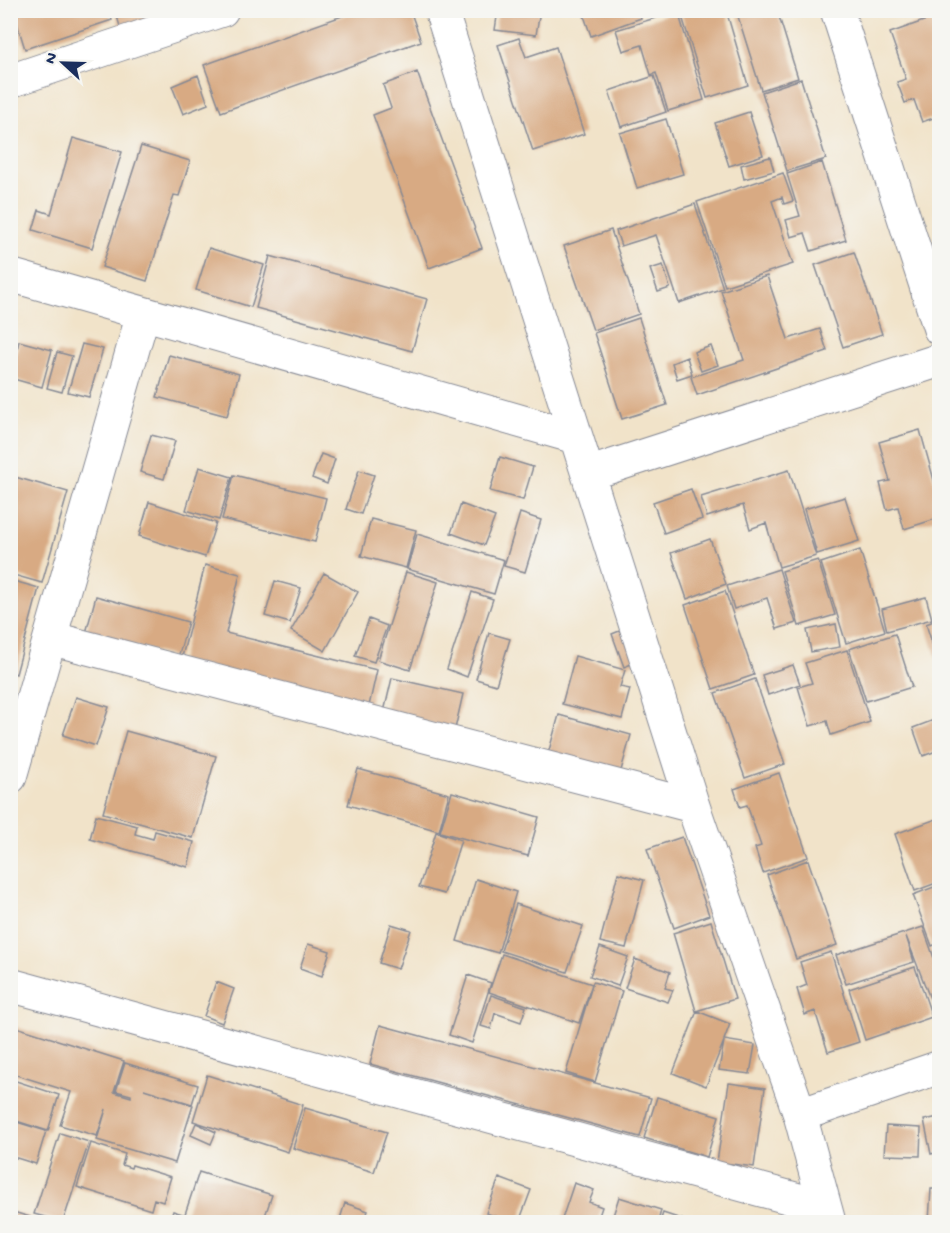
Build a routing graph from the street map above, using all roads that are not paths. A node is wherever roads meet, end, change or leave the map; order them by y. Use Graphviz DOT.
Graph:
graph roads {
  1 [pos="222,10"];
  2 [pos="441,10"];
  3 [pos="837,10"];
  4 [pos="10,81"];
  5 [pos="10,275"];
  6 [pos="143,314"];
  7 [pos="939,329"];
  8 [pos="939,360"];
  9 [pos="575,437"];
  10 [pos="588,474"];
  11 [pos="50,638"];
  12 [pos="10,777"];
  13 [pos="693,806"];
  14 [pos="10,985"];
  15 [pos="939,1067"];
  16 [pos="800,1115"];
  17 [pos="827,1215"];
  1 -- 4 [label="street"];
  2 -- 9 [label="street"];
  3 -- 7 [label="street"];
  5 -- 6 [label="street"];
  6 -- 9 [label="street"];
  6 -- 11 [label="street"];
  8 -- 10 [label="street"];
  9 -- 10 [label="street"];
  10 -- 13 [label="street"];
  11 -- 12 [label="street"];
  11 -- 13 [label="street"];
  13 -- 16 [label="street"];
  14 -- 17 [label="street"];
  15 -- 16 [label="street"];
  16 -- 17 [label="street"];
}
